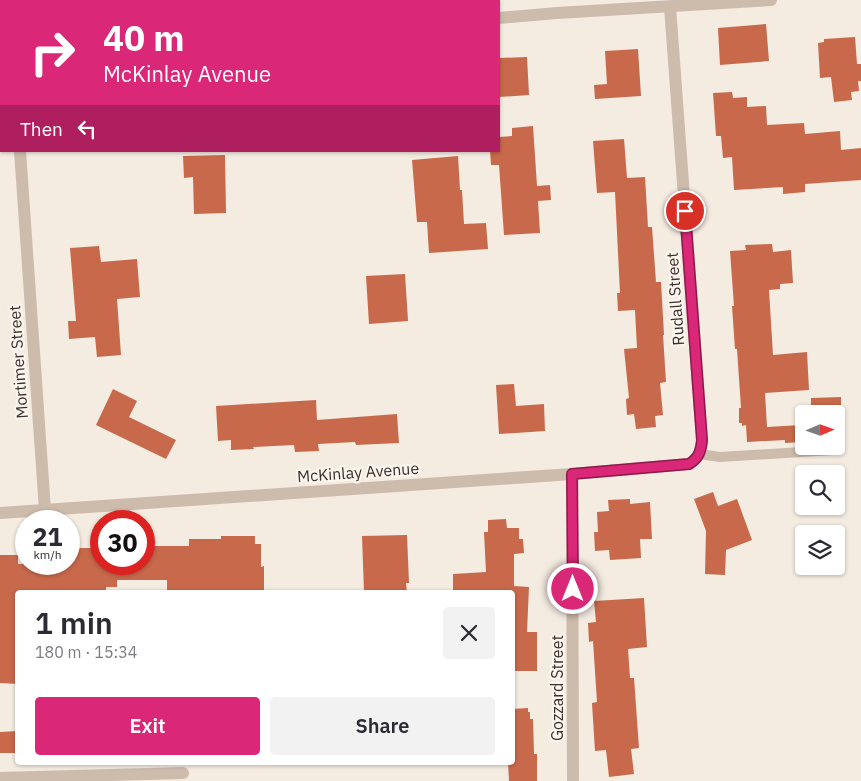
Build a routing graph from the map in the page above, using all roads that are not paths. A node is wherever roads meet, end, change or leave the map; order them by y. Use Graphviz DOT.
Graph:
graph roads {
  1 [pos="556,0"];
  2 [pos="771,0"];
  3 [pos="670,7"];
  4 [pos="557,14"];
  5 [pos="500,18"];
  6 [pos="20,152"];
  7 [pos="795,452"];
  8 [pos="699,454"];
  9 [pos="572,474"];
  10 [pos="45,510"];
  11 [pos="15,512"];
  12 [pos="0,513"];
  13 [pos="183,773"];
  14 [pos="0,778"];
  15 [pos="573,781"];
  1 -- 4 [label="street"];
  2 -- 3 [label="street"];
  3 -- 4 [label="street"];
  3 -- 8 [label="street, Rudall Street"];
  4 -- 5 [label="street"];
  6 -- 10 [label="street, Mortimer Street"];
  7 -- 8 [label="lane"];
  8 -- 9 [label="street, McKinlay Avenue"];
  9 -- 10 [label="street, McKinlay Avenue"];
  9 -- 15 [label="street, Gozzard Street"];
  11 -- 12 [label="street, McKinlay Avenue"];
  13 -- 14 [label="street"];
}
